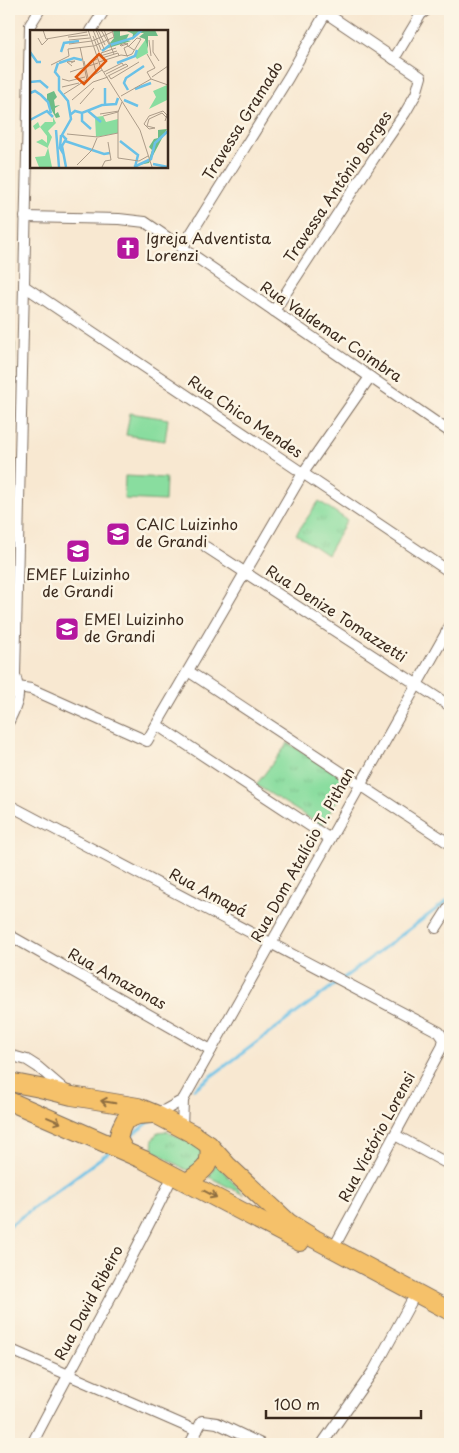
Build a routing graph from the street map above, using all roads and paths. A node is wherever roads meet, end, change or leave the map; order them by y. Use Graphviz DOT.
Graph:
graph roads {
  1 [pos="40,9"];
  2 [pos="105,9"];
  3 [pos="428,9"];
  4 [pos="324,10"];
  5 [pos="92,30"];
  6 [pos="394,59"];
  7 [pos="30,78"];
  8 [pos="29,158"];
  9 [pos="25,217"];
  10 [pos="182,248"];
  11 [pos="24,286"];
  12 [pos="274,311"];
  13 [pos="370,377"];
  14 [pos="450,432"];
  15 [pos="303,473"];
  16 [pos="206,547"];
  17 [pos="450,572"];
  18 [pos="245,573"];
  19 [pos="450,626"];
  20 [pos="188,671"];
  21 [pos="417,685"];
  22 [pos="18,687"];
  23 [pos="450,706"];
  24 [pos="9,721"];
  25 [pos="156,725"];
  26 [pos="360,784"];
  27 [pos="9,805"];
  28 [pos="330,839"];
  29 [pos="450,844"];
  30 [pos="450,906"];
  31 [pos="436,928"];
  32 [pos="9,935"];
  33 [pos="271,943"];
  34 [pos="444,1038"];
  35 [pos="211,1050"];
  36 [pos="9,1055"];
  37 [pos="38,1066"];
  38 [pos="9,1082"];
  39 [pos="40,1088"];
  40 [pos="72,1096"];
  41 [pos="183,1100"];
  42 [pos="9,1101"];
  43 [pos="155,1114"];
  44 [pos="182,1128"];
  45 [pos="395,1135"];
  46 [pos="209,1145"];
  47 [pos="124,1150"];
  48 [pos="450,1165"];
  49 [pos="180,1179"];
  50 [pos="333,1249"];
  51 [pos="411,1302"];
  52 [pos="450,1311"];
  53 [pos="450,1323"];
  54 [pos="9,1349"];
  55 [pos="68,1374"];
  56 [pos="200,1426"];
  57 [pos="32,1444"];
  58 [pos="190,1444"];
  59 [pos="261,1444"];
  60 [pos="322,1444"];
  1 -- 7 [label="street"];
  2 -- 5 [label="street"];
  3 -- 6 [label="street"];
  4 -- 6 [label="street"];
  4 -- 10 [label="street, Travessa Gramado"];
  6 -- 12 [label="street, Travessa Antônio Borges"];
  7 -- 8 [label="street"];
  8 -- 9 [label="street"];
  9 -- 10 [label="street, Rua Valdemar Coimbra"];
  9 -- 11 [label="street"];
  10 -- 12 [label="street, Rua Valdemar Coimbra"];
  11 -- 15 [label="street, Rua Chico Mendes"];
  11 -- 22 [label="street"];
  12 -- 13 [label="street, Rua Valdemar Coimbra"];
  13 -- 14 [label="street, Rua Valdemar Coimbra"];
  13 -- 15 [label="street"];
  15 -- 17 [label="street, Rua Chico Mendes"];
  15 -- 18 [label="street"];
  16 -- 18 [label="street, Rua Denize Tomazzetti"];
  18 -- 20 [label="street"];
  18 -- 21 [label="street, Rua Denize Tomazzetti"];
  19 -- 21 [label="street, Rua Dom Atalício T. Pithan"];
  20 -- 25 [label="street"];
  20 -- 26 [label="street"];
  21 -- 23 [label="street, Rua Denize Tomazzetti"];
  21 -- 26 [label="street, Rua Dom Atalício T. Pithan"];
  22 -- 24 [label="street"];
  22 -- 25 [label="street"];
  25 -- 28 [label="street"];
  26 -- 28 [label="street, Rua Dom Atalício T. Pithan"];
  26 -- 29 [label="street"];
  27 -- 33 [label="street, Rua Amapá"];
  28 -- 33 [label="street, Rua Dom Atalício T. Pithan"];
  30 -- 31 [label="street"];
  32 -- 35 [label="street, Rua Amazonas"];
  33 -- 34 [label="street, Rua Amapá"];
  33 -- 35 [label="street, Rua Dom Atalício T. Pithan"];
  34 -- 45 [label="street, Rua Victório Lorensi"];
  35 -- 41 [label="street, Rua Dom Atalício T. Pithan"];
  36 -- 37 [label="street"];
  37 -- 39 [label="street"];
  37 -- 40 [label="street"];
  38 -- 39 [label="highway"];
  39 -- 40 [label="highway"];
  43 -- 40 [label="highway, one-way"];
  41 -- 43 [label="street"];
  41 -- 44 [label="street"];
  42 -- 47 [label="highway, one-way"];
  43 -- 44 [label="highway"];
  43 -- 47 [label="highway"];
  44 -- 46 [label="highway"];
  45 -- 48 [label="street"];
  45 -- 50 [label="street, Rua Victório Lorensi"];
  46 -- 49 [label="highway"];
  46 -- 50 [label="highway"];
  47 -- 49 [label="highway"];
  49 -- 51 [label="highway, one-way"];
  49 -- 55 [label="street, Rua David Ribeiro"];
  50 -- 52 [label="highway"];
  51 -- 53 [label="highway"];
  51 -- 60 [label="street"];
  54 -- 55 [label="street"];
  55 -- 56 [label="street"];
  55 -- 57 [label="street, Rua David Ribeiro"];
  56 -- 58 [label="street"];
  56 -- 59 [label="street"];
}
